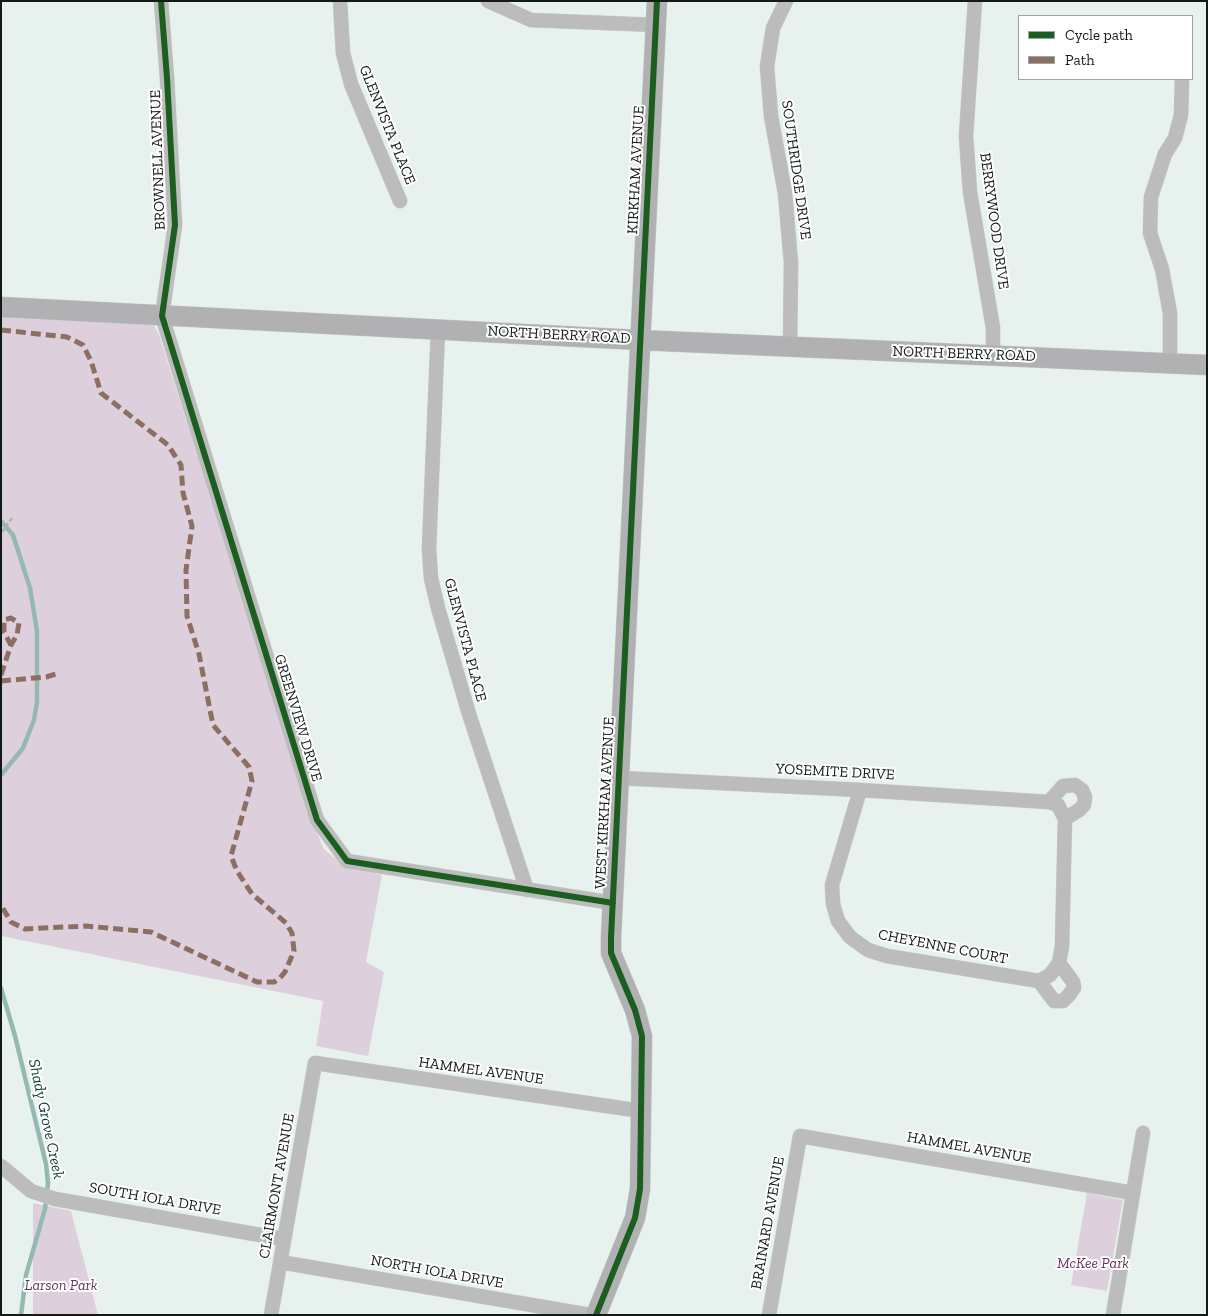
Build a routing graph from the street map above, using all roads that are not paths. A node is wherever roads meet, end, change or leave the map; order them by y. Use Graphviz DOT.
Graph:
graph roads {
  1 [pos="161,1"];
  2 [pos="340,1"];
  3 [pos="488,1"];
  4 [pos="657,1"];
  5 [pos="786,1"];
  6 [pos="975,1"];
  7 [pos="656,26"];
  8 [pos="1182,80"];
  9 [pos="400,201"];
  10 [pos="1,306"];
  11 [pos="162,316"];
  12 [pos="438,329"];
  13 [pos="639,340"];
  14 [pos="790,347"];
  15 [pos="993,356"];
  16 [pos="1170,363"];
  17 [pos="1207,365"];
  18 [pos="618,778"];
  19 [pos="860,790"];
  20 [pos="1053,803"];
  21 [pos="1065,819"];
  22 [pos="527,890"];
  23 [pos="612,902"];
  24 [pos="1059,963"];
  25 [pos="1039,981"];
  26 [pos="315,1063"];
  27 [pos="641,1111"];
  28 [pos="1142,1133"];
  29 [pos="800,1136"];
  30 [pos="1,1166"];
  31 [pos="1133,1193"];
  32 [pos="283,1239"];
  33 [pos="280,1262"];
  34 [pos="270,1315"];
  35 [pos="590,1315"];
  36 [pos="596,1315"];
  37 [pos="769,1315"];
  38 [pos="1114,1315"];
  1 -- 11 [label="street, BROWNELL AVENUE"];
  2 -- 9 [label="street, GLENVISTA PLACE"];
  3 -- 7 [label="street"];
  4 -- 7 [label="street, KIRKHAM AVENUE"];
  5 -- 14 [label="street, SOUTHRIDGE DRIVE"];
  6 -- 15 [label="street, BERRYWOOD DRIVE"];
  7 -- 13 [label="street, KIRKHAM AVENUE"];
  8 -- 16 [label="street"];
  10 -- 11 [label="street, NORTH BERRY ROAD"];
  11 -- 12 [label="street, NORTH BERRY ROAD"];
  11 -- 22 [label="street, GREENVIEW DRIVE"];
  12 -- 13 [label="street, NORTH BERRY ROAD"];
  12 -- 22 [label="street, GLENVISTA PLACE"];
  13 -- 14 [label="street, NORTH BERRY ROAD"];
  13 -- 18 [label="street, WEST KIRKHAM AVENUE"];
  14 -- 15 [label="street, NORTH BERRY ROAD"];
  15 -- 16 [label="street, NORTH BERRY ROAD"];
  16 -- 17 [label="street, NORTH BERRY ROAD"];
  18 -- 19 [label="street, YOSEMITE DRIVE"];
  18 -- 23 [label="street, WEST KIRKHAM AVENUE"];
  19 -- 20 [label="street, YOSEMITE DRIVE"];
  19 -- 25 [label="street, CHEYENNE COURT"];
  20 -- 21 [label="street"];
  20 -- 21 [label="street"];
  21 -- 24 [label="street"];
  22 -- 23 [label="street, GREENVIEW DRIVE"];
  23 -- 27 [label="street, WEST KIRKHAM AVENUE"];
  24 -- 25 [label="street"];
  24 -- 25 [label="street"];
  26 -- 27 [label="street, HAMMEL AVENUE"];
  26 -- 32 [label="street, CLAIRMONT AVENUE"];
  27 -- 36 [label="street, WEST KIRKHAM AVENUE"];
  28 -- 31 [label="street"];
  29 -- 31 [label="street, HAMMEL AVENUE"];
  29 -- 37 [label="street, BRAINARD AVENUE"];
  30 -- 32 [label="street, SOUTH IOLA DRIVE"];
  31 -- 38 [label="street"];
  32 -- 33 [label="street, CLAIRMONT AVENUE"];
  33 -- 34 [label="street, CLAIRMONT AVENUE"];
  33 -- 35 [label="street, NORTH IOLA DRIVE"];
}
